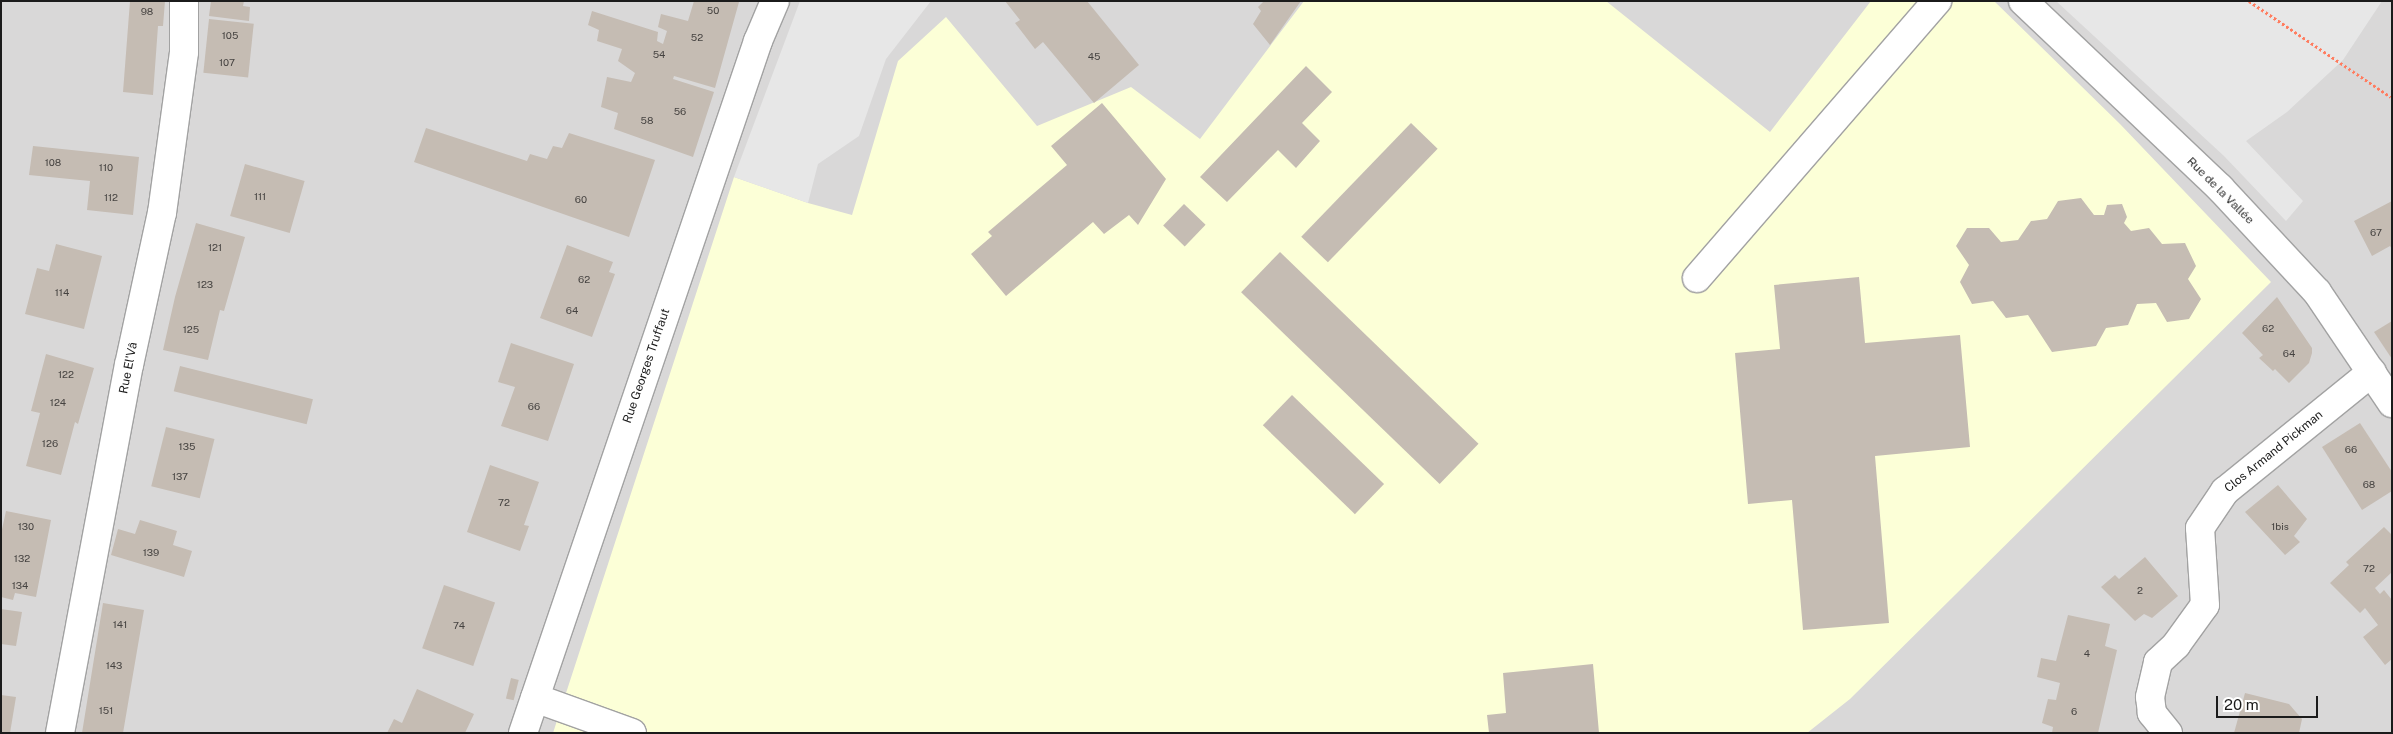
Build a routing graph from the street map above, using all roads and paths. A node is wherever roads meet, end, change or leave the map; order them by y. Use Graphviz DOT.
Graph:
graph roads {
  1 [pos="184,1"];
  2 [pos="775,1"];
  3 [pos="1937,1"];
  4 [pos="2024,1"];
  5 [pos="2250,1"];
  6 [pos="2391,97"];
  7 [pos="1697,278"];
  8 [pos="2372,372"];
  9 [pos="2392,403"];
  10 [pos="535,698"];
  11 [pos="60,733"];
  12 [pos="523,733"];
  13 [pos="632,733"];
  14 [pos="2168,733"];
  1 -- 11 [label="street, Rue El'Vâ"];
  2 -- 10 [label="street, Rue Georges Truffaut"];
  3 -- 7 [label="street"];
  4 -- 8 [label="street, Rue de la Vallée"];
  5 -- 6 [label="path"];
  8 -- 9 [label="street, Rue de la Vallée"];
  8 -- 14 [label="street, Clos Armand Pickman"];
  10 -- 12 [label="street, Rue Georges Truffaut"];
  10 -- 13 [label="street"];
}
